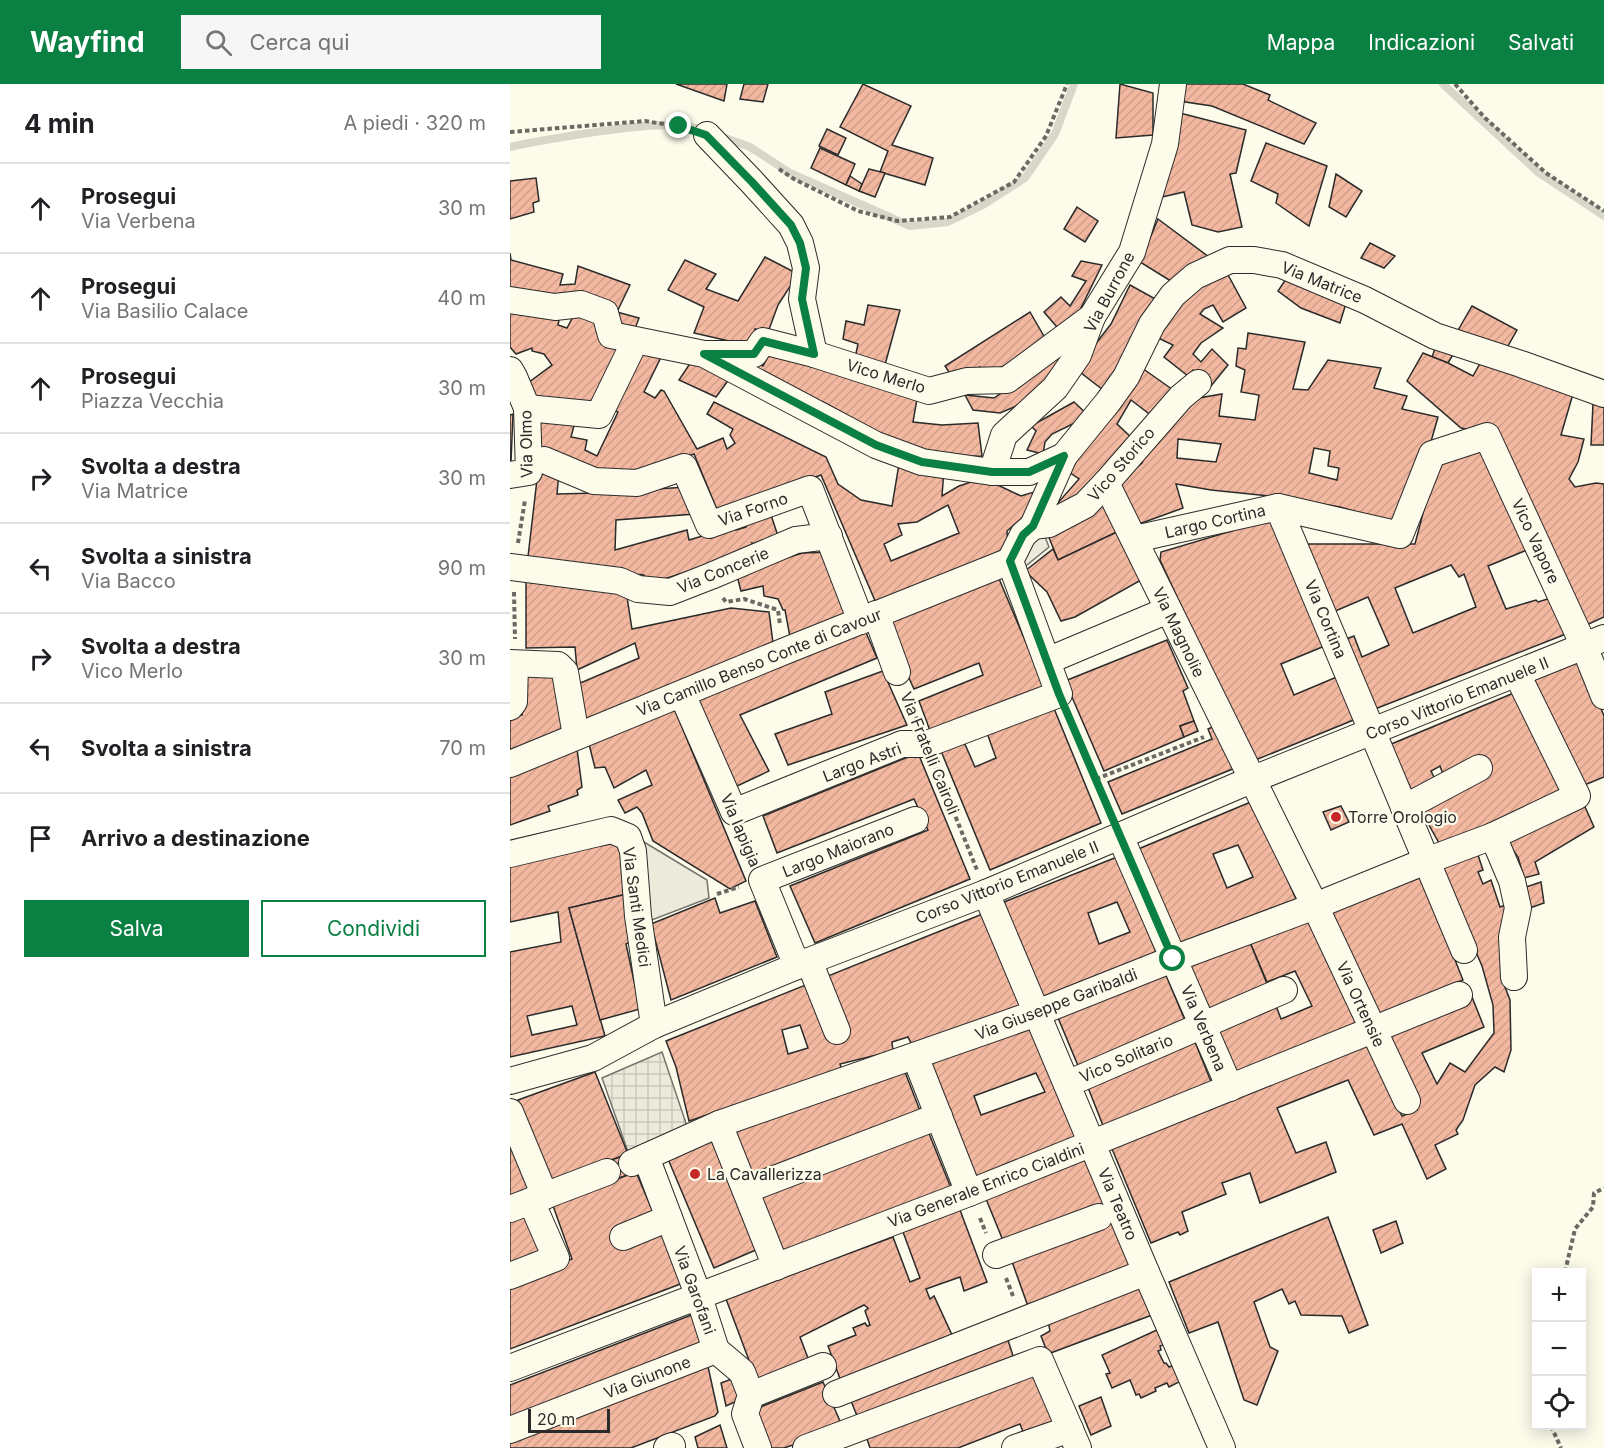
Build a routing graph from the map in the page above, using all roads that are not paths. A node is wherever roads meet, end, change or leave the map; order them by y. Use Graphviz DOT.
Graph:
graph roads {
  1 [pos="1173,84"];
  2 [pos="706,135"];
  3 [pos="510,300"];
  4 [pos="1092,317"];
  5 [pos="635,341"];
  6 [pos="704,354"];
  7 [pos="814,354"];
  8 [pos="510,370"];
  9 [pos="1198,383"];
  10 [pos="1604,394"];
  11 [pos="521,404"];
  12 [pos="1487,436"];
  13 [pos="1064,456"];
  14 [pos="528,469"];
  15 [pos="992,472"];
  16 [pos="1106,483"];
  17 [pos="1278,507"];
  18 [pos="1028,530"];
  19 [pos="829,536"];
  20 [pos="1135,539"];
  21 [pos="1010,561"];
  22 [pos="512,567"];
  23 [pos="1168,610"];
  24 [pos="868,617"];
  25 [pos="1594,642"];
  26 [pos="1047,661"];
  27 [pos="512,664"];
  28 [pos="897,672"];
  29 [pos="1517,674"];
  30 [pos="682,694"];
  31 [pos="1604,696"];
  32 [pos="510,707"];
  33 [pos="1373,732"];
  34 [pos="576,736"];
  35 [pos="510,764"];
  36 [pos="1479,768"];
  37 [pos="1251,780"];
  38 [pos="1404,808"];
  39 [pos="734,812"];
  40 [pos="915,820"];
  41 [pos="1120,836"];
  42 [pos="1493,836"];
  43 [pos="510,854"];
  44 [pos="1426,861"];
  45 [pos="762,880"];
  46 [pos="987,893"];
  47 [pos="1315,906"];
  48 [pos="1464,950"];
  49 [pos="1173,959"];
  50 [pos="803,964"];
  51 [pos="1514,977"];
  52 [pos="1284,990"];
  53 [pos="1459,995"];
  54 [pos="1037,1013"];
  55 [pos="654,1026"];
  56 [pos="1202,1026"];
  57 [pos="1373,1030"];
  58 [pos="837,1031"];
  59 [pos="915,1056"];
  60 [pos="510,1081"];
  61 [pos="1067,1084"];
  62 [pos="1230,1088"];
  63 [pos="1407,1101"];
  64 [pos="510,1112"];
  65 [pos="939,1116"];
  66 [pos="719,1124"];
  67 [pos="1093,1143"];
  68 [pos="639,1160"];
  69 [pos="607,1172"];
  70 [pos="746,1190"];
  71 [pos="969,1192"];
  72 [pos="529,1202"];
  73 [pos="1099,1216"];
  74 [pos="669,1218"];
  75 [pos="622,1237"];
  76 [pos="996,1256"];
  77 [pos="776,1267"];
  78 [pos="1146,1272"];
  79 [pos="510,1276"];
  80 [pos="699,1296"];
  81 [pos="716,1350"];
  82 [pos="824,1365"];
  83 [pos="510,1368"];
  84 [pos="837,1394"];
  85 [pos="751,1395"];
  86 [pos="510,1430"];
  87 [pos="1074,1438"];
  88 [pos="758,1448"];
  89 [pos="806,1448"];
  90 [pos="1015,1448"];
  91 [pos="1222,1448"];
  1 -- 4 [label="street, Via Burrone"];
  2 -- 7 [label="street"];
  3 -- 5 [label="street"];
  4 -- 7 [label="street, Vico Merlo"];
  4 -- 15 [label="street, Via Burrone"];
  5 -- 6 [label="street"];
  5 -- 11 [label="street"];
  6 -- 7 [label="street, Vico Merlo"];
  6 -- 15 [label="street"];
  8 -- 11 [label="street, Via Olmo"];
  9 -- 16 [label="street, Vico Storico"];
  10 -- 13 [label="street, Via Matrice"];
  11 -- 14 [label="street, Via Olmo"];
  12 -- 17 [label="street, Largo Cortina"];
  12 -- 25 [label="street, Vico Vapore"];
  13 -- 15 [label="street"];
  13 -- 18 [label="street, Via Matrice"];
  14 -- 19 [label="street, Via Forno"];
  16 -- 18 [label="street, Vico Storico"];
  16 -- 20 [label="street, Via Magnolie"];
  17 -- 20 [label="street, Largo Cortina"];
  17 -- 33 [label="street, Via Cortina"];
  18 -- 21 [label="street, Via Matrice"];
  19 -- 22 [label="street, Via Concerie"];
  19 -- 24 [label="street, Via Fratelli Cairoli"];
  20 -- 23 [label="street, Via Magnolie"];
  21 -- 24 [label="street, Via Camillo Benso Conte di Cavour"];
  21 -- 26 [label="street"];
  23 -- 26 [label="street"];
  23 -- 37 [label="street, Via Magnolie"];
  24 -- 28 [label="street, Via Fratelli Cairoli"];
  24 -- 30 [label="street, Via Camillo Benso Conte di Cavour"];
  25 -- 29 [label="street, Corso Vittorio Emanuele II"];
  25 -- 31 [label="street, Vico Vapore"];
  26 -- 39 [label="street, Largo Astri"];
  27 -- 32 [label="street"];
  27 -- 34 [label="street"];
  29 -- 33 [label="street, Corso Vittorio Emanuele II"];
  29 -- 42 [label="street, Via Giuseppe Garibaldi"];
  30 -- 34 [label="street, Via Camillo Benso Conte di Cavour"];
  30 -- 39 [label="street, Via Iapigia"];
  33 -- 37 [label="street, Corso Vittorio Emanuele II"];
  33 -- 38 [label="street, Via Cortina"];
  34 -- 35 [label="street, Via Camillo Benso Conte di Cavour"];
  36 -- 38 [label="street"];
  37 -- 41 [label="street, Corso Vittorio Emanuele II"];
  37 -- 47 [label="street, Via Magnolie"];
  38 -- 44 [label="street, Via Cortina"];
  40 -- 45 [label="street, Largo Maiorano"];
  41 -- 46 [label="street, Corso Vittorio Emanuele II"];
  41 -- 49 [label="street, Via Verbena"];
  42 -- 44 [label="street, Via Giuseppe Garibaldi"];
  42 -- 51 [label="street"];
  43 -- 55 [label="street, Via Santi Medici"];
  44 -- 47 [label="street, Via Giuseppe Garibaldi"];
  44 -- 48 [label="street, Via Cortina"];
  45 -- 50 [label="street, Via Iapigia"];
  46 -- 50 [label="street, Corso Vittorio Emanuele II"];
  46 -- 54 [label="street, Via Teatro"];
  47 -- 49 [label="street, Via Giuseppe Garibaldi"];
  47 -- 57 [label="street, Via Ortensie"];
  49 -- 54 [label="street, Via Giuseppe Garibaldi"];
  49 -- 56 [label="street, Via Verbena"];
  50 -- 55 [label="street, Corso Vittorio Emanuele II"];
  50 -- 58 [label="street, Via Iapigia"];
  52 -- 56 [label="street, Vico Solitario"];
  53 -- 57 [label="street, Via Generale Enrico Cialdini"];
  54 -- 59 [label="street, Via Giuseppe Garibaldi"];
  54 -- 61 [label="street, Via Teatro"];
  55 -- 60 [label="street, Corso Vittorio Emanuele II"];
  56 -- 61 [label="street, Vico Solitario"];
  56 -- 62 [label="street, Via Verbena"];
  57 -- 62 [label="street, Via Generale Enrico Cialdini"];
  57 -- 63 [label="street, Via Ortensie"];
  59 -- 65 [label="street"];
  59 -- 66 [label="street, Via Giuseppe Garibaldi"];
  61 -- 67 [label="street, Via Teatro"];
  62 -- 67 [label="street, Via Generale Enrico Cialdini"];
  64 -- 72 [label="street"];
  65 -- 70 [label="street"];
  65 -- 71 [label="street"];
  66 -- 68 [label="street, Via Giuseppe Garibaldi"];
  66 -- 70 [label="street"];
  67 -- 71 [label="street, Via Generale Enrico Cialdini"];
  67 -- 78 [label="street, Via Teatro"];
  68 -- 74 [label="street, Via Garofani"];
  69 -- 72 [label="street"];
  70 -- 77 [label="street"];
  71 -- 77 [label="street, Via Generale Enrico Cialdini"];
  72 -- 79 [label="street"];
  73 -- 76 [label="street"];
  74 -- 75 [label="street"];
  74 -- 80 [label="street, Via Garofani"];
  77 -- 80 [label="street, Via Generale Enrico Cialdini"];
  78 -- 84 [label="street"];
  78 -- 91 [label="street, Via Teatro"];
  80 -- 81 [label="street, Via Garofani"];
  80 -- 83 [label="street, Via Generale Enrico Cialdini"];
  81 -- 85 [label="street, Via Garofani"];
  81 -- 86 [label="street, Via Giunone"];
  82 -- 85 [label="street"];
  85 -- 88 [label="street"];
  87 -- 89 [label="street"];
  87 -- 90 [label="street"];
}
